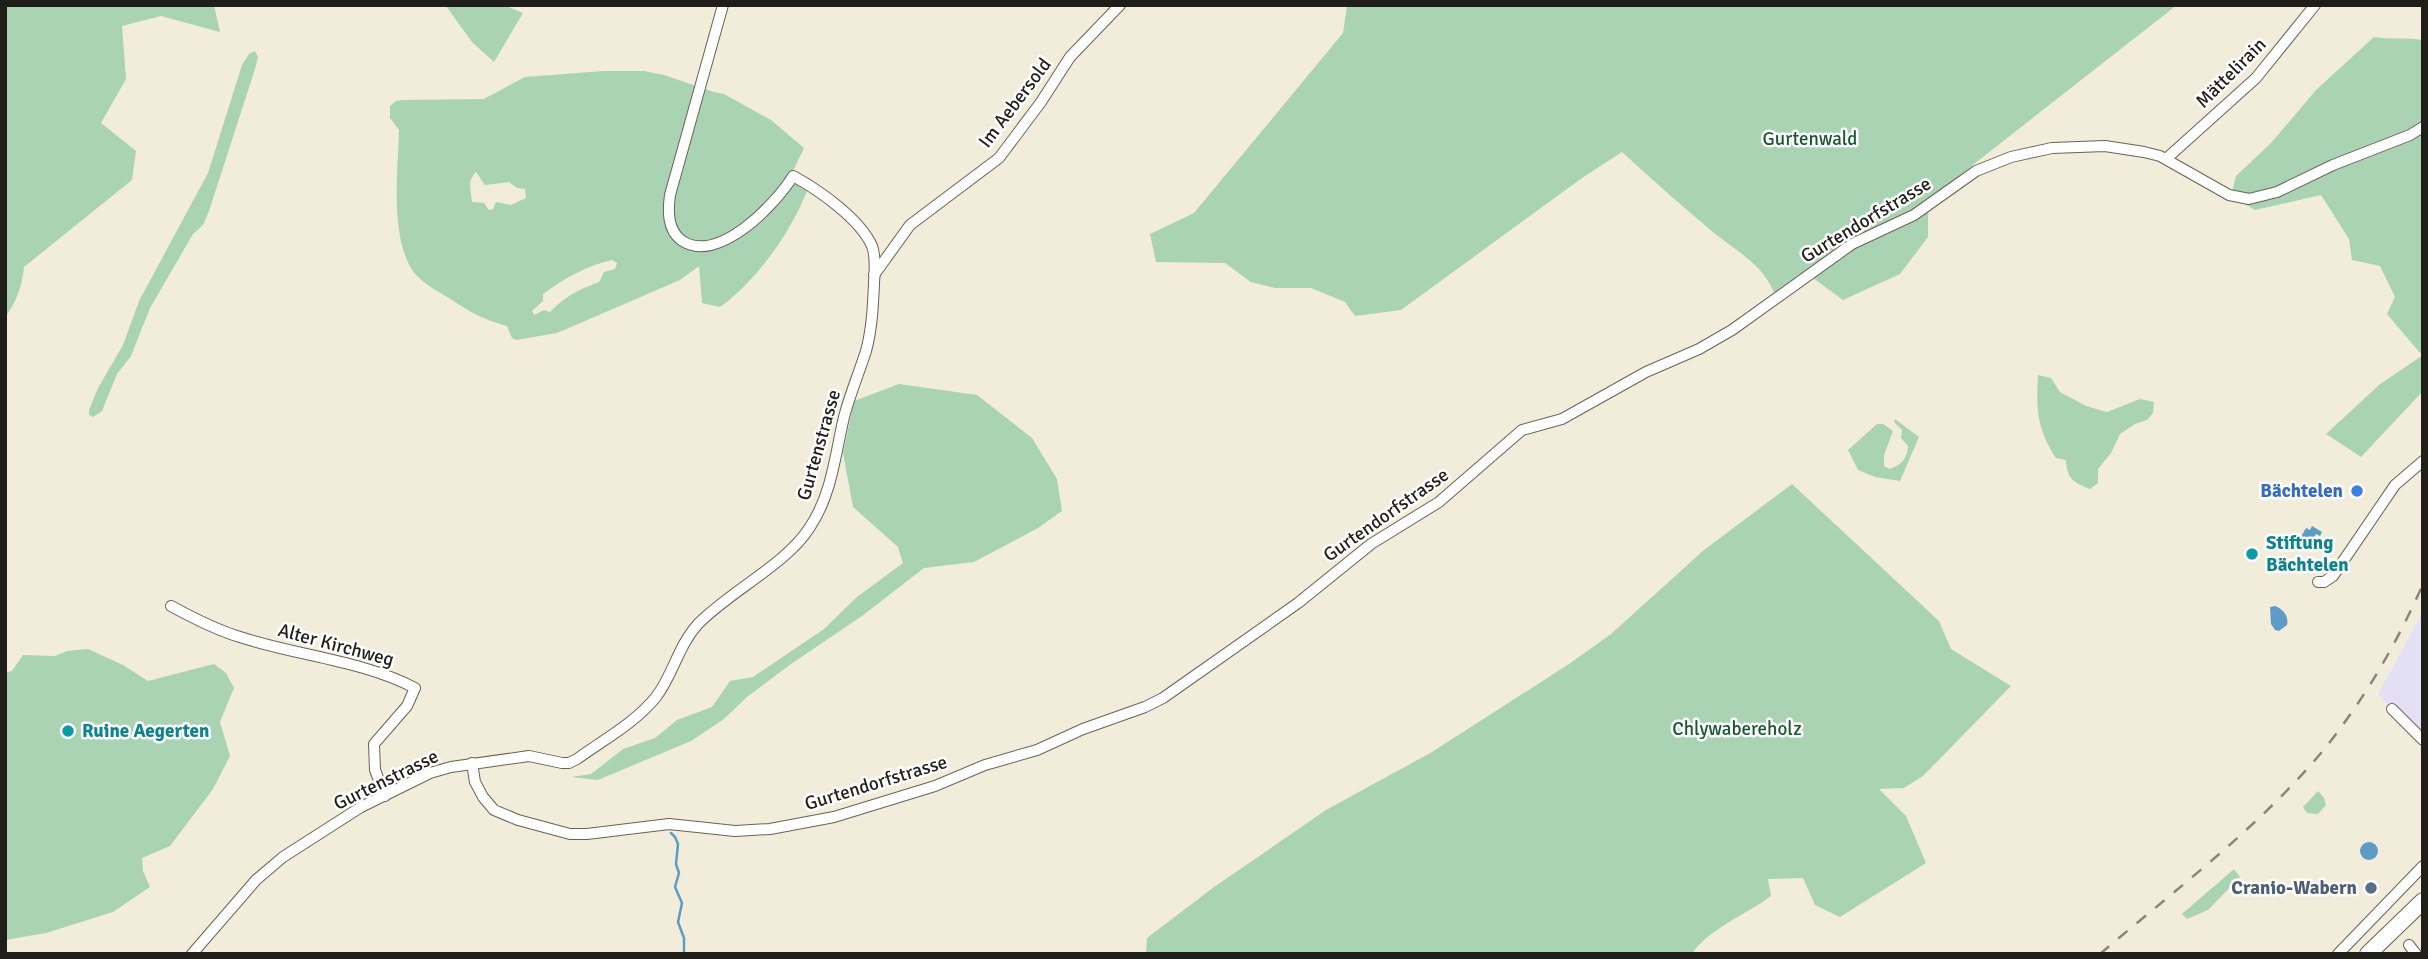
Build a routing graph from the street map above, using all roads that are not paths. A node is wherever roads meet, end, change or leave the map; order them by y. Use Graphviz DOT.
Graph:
graph roads {
  1 [pos="723,5"];
  2 [pos="1120,5"];
  3 [pos="2315,5"];
  4 [pos="2423,127"];
  5 [pos="2166,159"];
  6 [pos="874,275"];
  7 [pos="2423,461"];
  8 [pos="2318,582"];
  9 [pos="172,606"];
  10 [pos="2392,709"];
  11 [pos="2423,740"];
  12 [pos="472,763"];
  13 [pos="385,796"];
  14 [pos="2423,866"];
  15 [pos="2423,901"];
  16 [pos="192,954"];
  17 [pos="2339,954"];
  18 [pos="2368,954"];
  1 -- 6 [label="street, Gurtenstrasse"];
  2 -- 6 [label="street, Im Aebersold"];
  3 -- 5 [label="street, Mättelirain"];
  4 -- 5 [label="street, Gurtendorfstrasse"];
  5 -- 12 [label="street, Gurtendorfstrasse"];
  6 -- 12 [label="street, Gurtenstrasse"];
  7 -- 8 [label="street"];
  9 -- 13 [label="street, Alter Kirchweg"];
  10 -- 11 [label="street"];
  12 -- 13 [label="street, Gurtenstrasse"];
  13 -- 16 [label="street, Gurtenstrasse"];
  14 -- 17 [label="street"];
  15 -- 18 [label="main road"];
}
